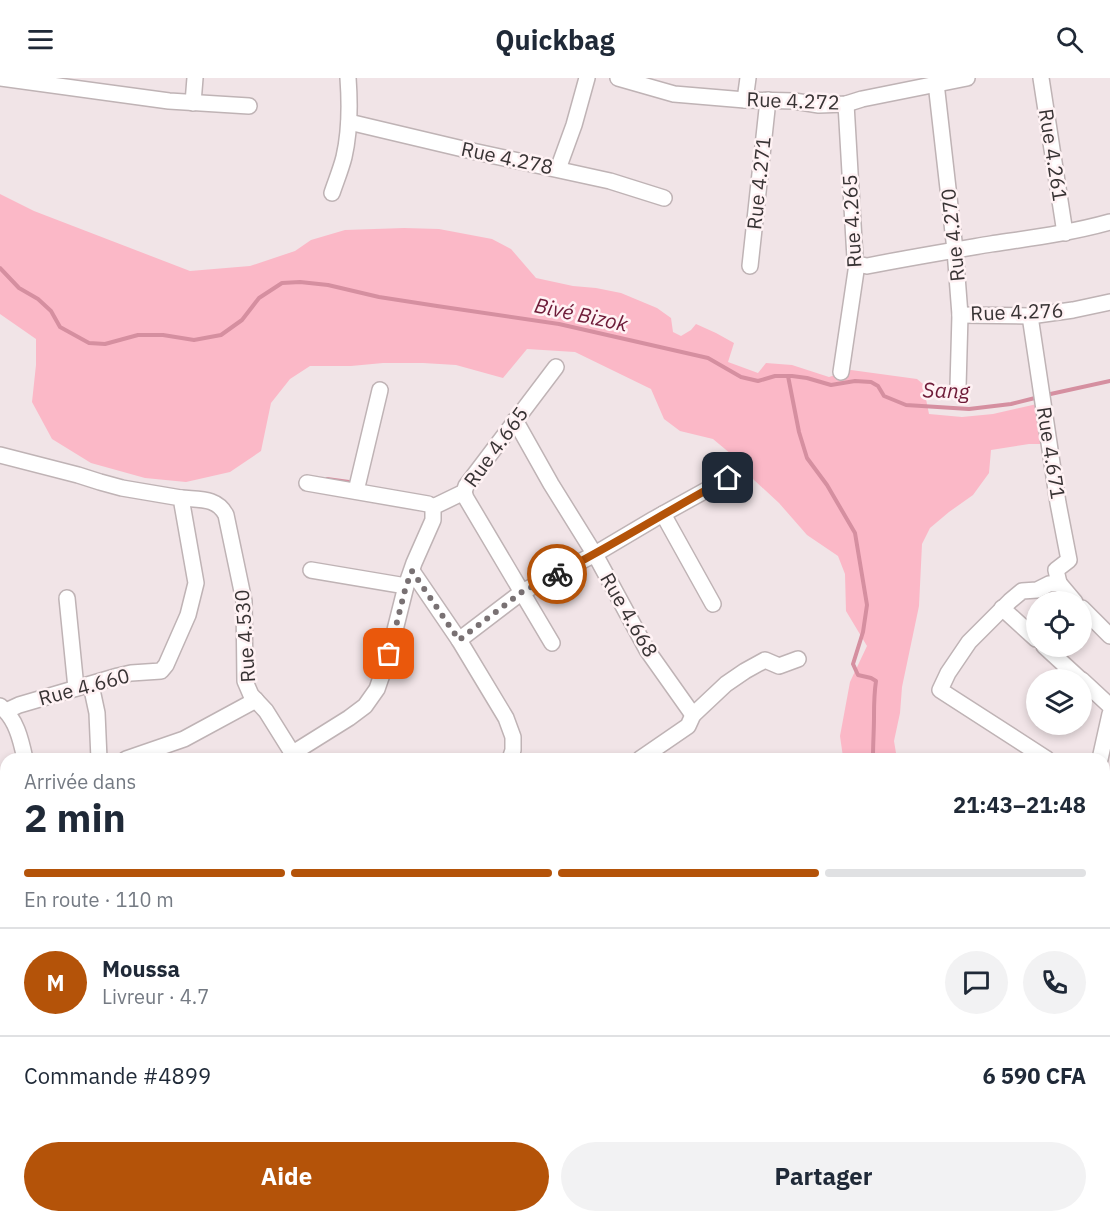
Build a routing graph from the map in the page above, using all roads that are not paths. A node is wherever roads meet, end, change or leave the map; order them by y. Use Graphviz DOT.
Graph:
graph roads {
  1 [pos="0,78"];
  2 [pos="195,78"];
  3 [pos="348,78"];
  4 [pos="586,78"];
  5 [pos="618,78"];
  6 [pos="748,78"];
  7 [pos="967,78"];
  8 [pos="1041,78"];
  9 [pos="936,83"];
  10 [pos="768,99"];
  11 [pos="746,100"];
  12 [pos="192,103"];
  13 [pos="846,104"];
  14 [pos="249,106"];
  15 [pos="349,122"];
  16 [pos="558,169"];
  17 [pos="332,193"];
  18 [pos="664,198"];
  19 [pos="1110,222"];
  20 [pos="1065,233"];
  21 [pos="955,250"];
  22 [pos="857,264"];
  23 [pos="750,266"];
  24 [pos="1110,302"];
  25 [pos="960,315"];
  26 [pos="1030,316"];
  27 [pos="556,368"];
  28 [pos="841,372"];
  29 [pos="958,387"];
  30 [pos="380,390"];
  31 [pos="515,420"];
  32 [pos="0,455"];
  33 [pos="728,478"];
  34 [pos="307,483"];
  35 [pos="356,491"];
  36 [pos="464,492"];
  37 [pos="181,498"];
  38 [pos="434,507"];
  39 [pos="663,514"];
  40 [pos="595,554"];
  41 [pos="311,570"];
  42 [pos="412,571"];
  43 [pos="1059,583"];
  44 [pos="406,586"];
  45 [pos="1066,591"];
  46 [pos="522,592"];
  47 [pos="67,598"];
  48 [pos="713,604"];
  49 [pos="1002,608"];
  50 [pos="1092,618"];
  51 [pos="1026,630"];
  52 [pos="1110,636"];
  53 [pos="459,640"];
  54 [pos="552,643"];
  55 [pos="1056,657"];
  56 [pos="798,659"];
  57 [pos="1069,669"];
  58 [pos="83,686"];
  59 [pos="1092,694"];
  60 [pos="256,700"];
  61 [pos="3,709"];
  62 [pos="693,715"];
  63 [pos="1110,716"];
  64 [pos="23,753"];
  65 [pos="99,753"];
  66 [pos="143,753"];
  67 [pos="292,753"];
  68 [pos="298,753"];
  69 [pos="512,753"];
  70 [pos="649,753"];
  71 [pos="1038,753"];
  72 [pos="1101,753"];
  1 -- 12 [label="street"];
  2 -- 12 [label="street"];
  3 -- 15 [label="street"];
  4 -- 16 [label="street"];
  5 -- 11 [label="street, Rue 4.272"];
  6 -- 11 [label="street"];
  7 -- 9 [label="street, Rue 4.272"];
  8 -- 20 [label="street, Rue 4.261"];
  9 -- 13 [label="street, Rue 4.272"];
  9 -- 21 [label="street, Rue 4.270"];
  10 -- 11 [label="street, Rue 4.272"];
  10 -- 13 [label="street, Rue 4.272"];
  10 -- 23 [label="street, Rue 4.271"];
  12 -- 14 [label="street"];
  13 -- 22 [label="street, Rue 4.265"];
  15 -- 16 [label="street, Rue 4.278"];
  15 -- 17 [label="street"];
  16 -- 18 [label="street, Rue 4.278"];
  19 -- 20 [label="street"];
  20 -- 21 [label="street"];
  21 -- 22 [label="street"];
  21 -- 25 [label="street, Rue 4.270"];
  22 -- 28 [label="street, Rue 4.265"];
  24 -- 26 [label="street, Rue 4.276"];
  25 -- 26 [label="street, Rue 4.276"];
  25 -- 29 [label="street, Rue 4.270"];
  26 -- 43 [label="street, Rue 4.671"];
  27 -- 31 [label="street, Rue 4.665"];
  30 -- 35 [label="street"];
  31 -- 36 [label="street, Rue 4.665"];
  31 -- 40 [label="street, Rue 4.668"];
  32 -- 37 [label="street"];
  33 -- 39 [label="street"];
  34 -- 35 [label="street"];
  35 -- 38 [label="street"];
  36 -- 38 [label="street, Rue 4.665"];
  36 -- 46 [label="street"];
  37 -- 58 [label="street, Rue 4.660"];
  37 -- 60 [label="street, Rue 4.530"];
  38 -- 42 [label="street"];
  39 -- 40 [label="street"];
  39 -- 48 [label="street"];
  40 -- 46 [label="street"];
  40 -- 62 [label="street, Rue 4.668"];
  41 -- 44 [label="street"];
  42 -- 44 [label="street"];
  42 -- 53 [label="street"];
  43 -- 45 [label="street"];
  43 -- 49 [label="street"];
  44 -- 68 [label="street"];
  46 -- 53 [label="street"];
  46 -- 54 [label="street"];
  47 -- 58 [label="street"];
  49 -- 51 [label="street"];
  49 -- 71 [label="street"];
  50 -- 52 [label="street"];
  53 -- 69 [label="street"];
  55 -- 57 [label="street"];
  56 -- 62 [label="street"];
  58 -- 61 [label="street, Rue 4.660"];
  58 -- 65 [label="street"];
  59 -- 63 [label="street"];
  60 -- 66 [label="street"];
  60 -- 67 [label="street, Rue 4.530"];
  61 -- 64 [label="street"];
  62 -- 70 [label="street"];
  63 -- 72 [label="street"];
}
